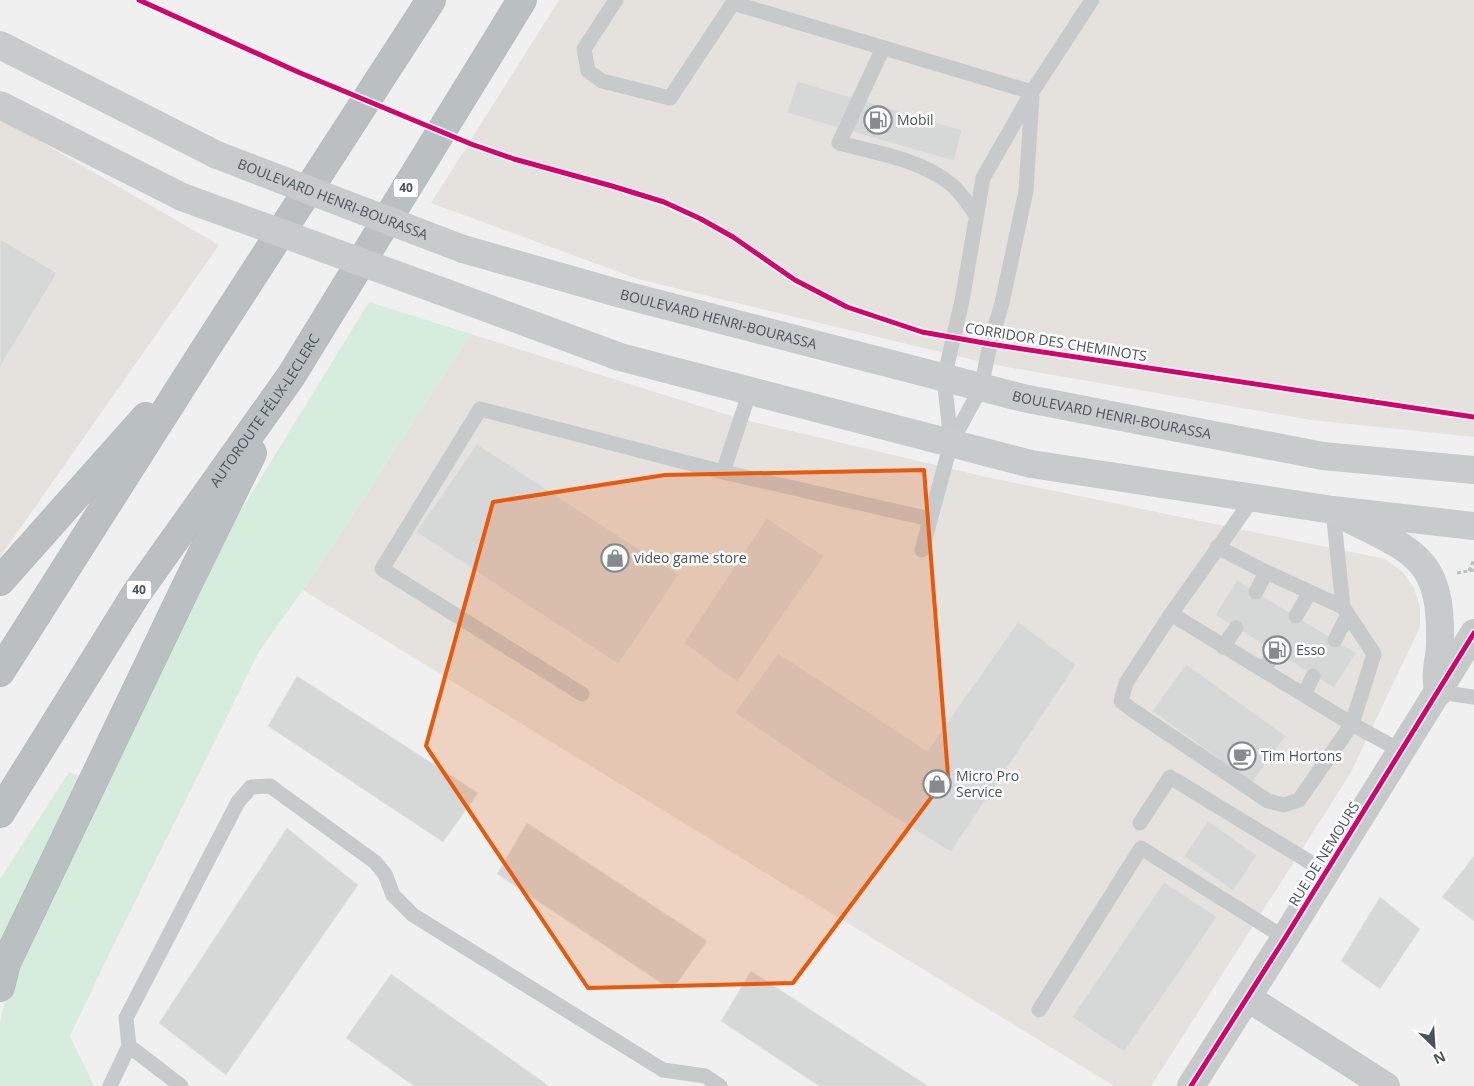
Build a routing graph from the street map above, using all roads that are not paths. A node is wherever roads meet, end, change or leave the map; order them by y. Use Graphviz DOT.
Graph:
graph roads {
  1 [pos="432,0"];
  2 [pos="522,0"];
  3 [pos="616,0"];
  4 [pos="1092,0"];
  5 [pos="0,45"];
  6 [pos="883,48"];
  7 [pos="1032,92"];
  8 [pos="0,105"];
  9 [pos="976,215"];
  10 [pos="202,354"];
  11 [pos="291,376"];
  12 [pos="944,378"];
  13 [pos="981,388"];
  14 [pos="750,391"];
  15 [pos="951,443"];
  16 [pos="1474,470"];
  17 [pos="723,472"];
  18 [pos="1254,497"];
  19 [pos="1333,510"];
  20 [pos="930,519"];
  21 [pos="1474,526"];
  22 [pos="1218,547"];
  23 [pos="922,550"];
  24 [pos="1266,572"];
  25 [pos="0,581"];
  26 [pos="1256,592"];
  27 [pos="1310,592"];
  28 [pos="1346,610"];
  29 [pos="1171,614"];
  30 [pos="1296,616"];
  31 [pos="1236,628"];
  32 [pos="1474,633"];
  33 [pos="1334,640"];
  34 [pos="1224,647"];
  35 [pos="1275,653"];
  36 [pos="1263,670"];
  37 [pos="0,672"];
  38 [pos="1313,676"];
  39 [pos="1439,692"];
  40 [pos="582,694"];
  41 [pos="1304,695"];
  42 [pos="1474,696"];
  43 [pos="1352,724"];
  44 [pos="1401,751"];
  45 [pos="0,813"];
  46 [pos="1140,823"];
  47 [pos="1326,872"];
  48 [pos="1286,938"];
  49 [pos="0,987"];
  50 [pos="1248,998"];
  51 [pos="1039,1010"];
  52 [pos="129,1046"];
  53 [pos="110,1086"];
  54 [pos="181,1086"];
  55 [pos="720,1086"];
  56 [pos="1191,1086"];
  57 [pos="1386,1086"];
  1 -- 10 [label="highway"];
  2 -- 11 [label="highway, AUTOROUTE FÉLIX-LECLERC / 40"];
  3 -- 6 [label="lane"];
  4 -- 7 [label="lane"];
  5 -- 12 [label="main road, BOULEVARD HENRI-BOURASSA, bridge"];
  6 -- 7 [label="lane"];
  6 -- 9 [label="lane"];
  7 -- 9 [label="lane"];
  7 -- 13 [label="lane"];
  8 -- 14 [label="main road, bridge"];
  9 -- 12 [label="lane"];
  10 -- 25 [label="highway"];
  10 -- 37 [label="highway"];
  11 -- 45 [label="highway, AUTOROUTE FÉLIX-LECLERC / 40"];
  11 -- 49 [label="highway"];
  12 -- 13 [label="main road, BOULEVARD HENRI-BOURASSA"];
  12 -- 15 [label="lane"];
  13 -- 15 [label="lane"];
  13 -- 16 [label="main road, BOULEVARD HENRI-BOURASSA"];
  14 -- 15 [label="main road"];
  14 -- 17 [label="lane"];
  15 -- 18 [label="main road"];
  15 -- 20 [label="lane"];
  17 -- 20 [label="lane"];
  17 -- 40 [label="lane"];
  18 -- 19 [label="main road"];
  18 -- 22 [label="lane"];
  19 -- 21 [label="main road"];
  19 -- 28 [label="lane"];
  19 -- 39 [label="main road"];
  20 -- 23 [label="lane"];
  22 -- 24 [label="lane"];
  22 -- 29 [label="lane"];
  24 -- 26 [label="lane"];
  24 -- 27 [label="lane"];
  27 -- 28 [label="lane"];
  27 -- 30 [label="lane"];
  28 -- 33 [label="lane"];
  28 -- 43 [label="lane"];
  29 -- 34 [label="lane"];
  29 -- 43 [label="lane"];
  31 -- 34 [label="lane"];
  32 -- 39 [label="street, RUE DE NEMOURS"];
  34 -- 36 [label="lane"];
  35 -- 36 [label="lane"];
  36 -- 41 [label="lane"];
  38 -- 41 [label="lane"];
  39 -- 42 [label="lane"];
  39 -- 44 [label="street, RUE DE NEMOURS"];
  41 -- 43 [label="lane"];
  43 -- 44 [label="lane"];
  44 -- 47 [label="street, RUE DE NEMOURS"];
  46 -- 47 [label="lane"];
  47 -- 48 [label="street, RUE DE NEMOURS"];
  48 -- 50 [label="street, RUE DE NEMOURS"];
  48 -- 51 [label="lane"];
  50 -- 56 [label="street, RUE DE NEMOURS"];
  50 -- 57 [label="street"];
  52 -- 53 [label="lane"];
  52 -- 54 [label="lane"];
  52 -- 55 [label="lane"];
}
